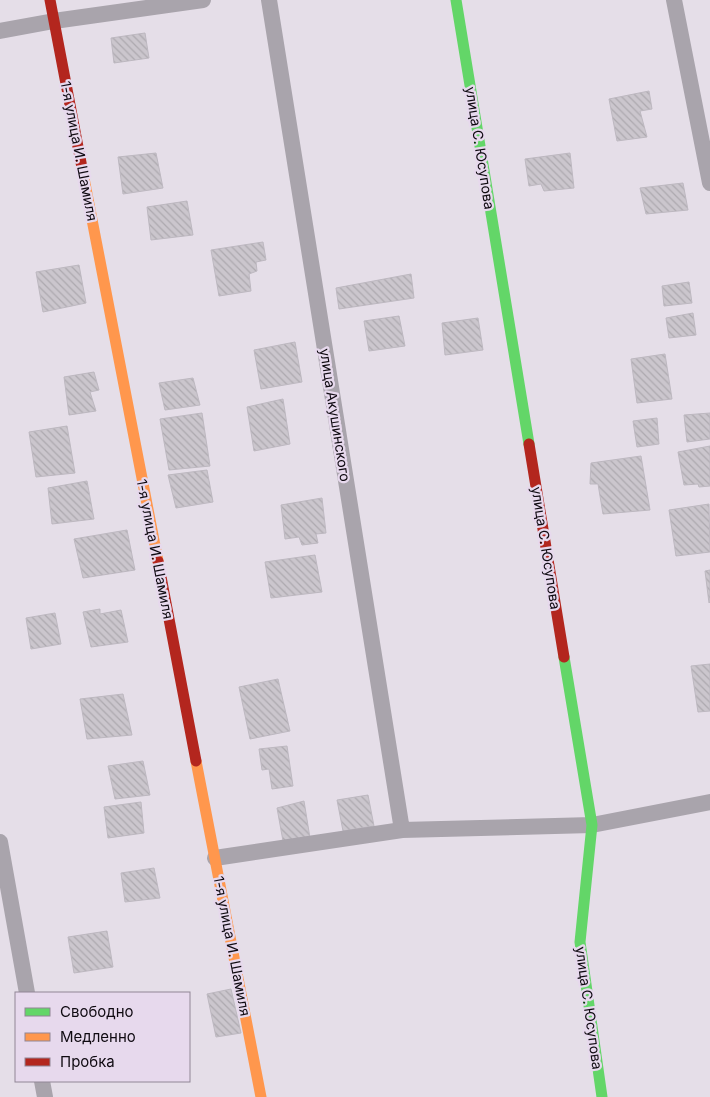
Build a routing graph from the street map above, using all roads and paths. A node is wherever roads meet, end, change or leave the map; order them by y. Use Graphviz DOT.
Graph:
graph roads {
  1 [pos="50,0"];
  2 [pos="203,0"];
  3 [pos="269,0"];
  4 [pos="456,0"];
  5 [pos="674,0"];
  6 [pos="54,21"];
  7 [pos="0,30"];
  8 [pos="710,183"];
  9 [pos="710,802"];
  10 [pos="592,825"];
  11 [pos="402,830"];
  12 [pos="0,842"];
  13 [pos="215,858"];
  14 [pos="27,992"];
  15 [pos="42,1082"];
  16 [pos="45,1097"];
  17 [pos="261,1097"];
  18 [pos="602,1097"];
  1 -- 6 [label="street, 1-я улица И. Шамиля"];
  2 -- 6 [label="street"];
  3 -- 11 [label="street, улица Акушинского"];
  4 -- 10 [label="street, улица С. Юсупова"];
  5 -- 8 [label="street"];
  6 -- 7 [label="street"];
  6 -- 13 [label="street, 1-я улица И. Шамиля"];
  9 -- 10 [label="street"];
  10 -- 11 [label="street"];
  10 -- 18 [label="street, улица С. Юсупова"];
  11 -- 13 [label="street"];
  12 -- 14 [label="street"];
  13 -- 17 [label="street, 1-я улица И. Шамиля"];
  15 -- 16 [label="street"];
}
